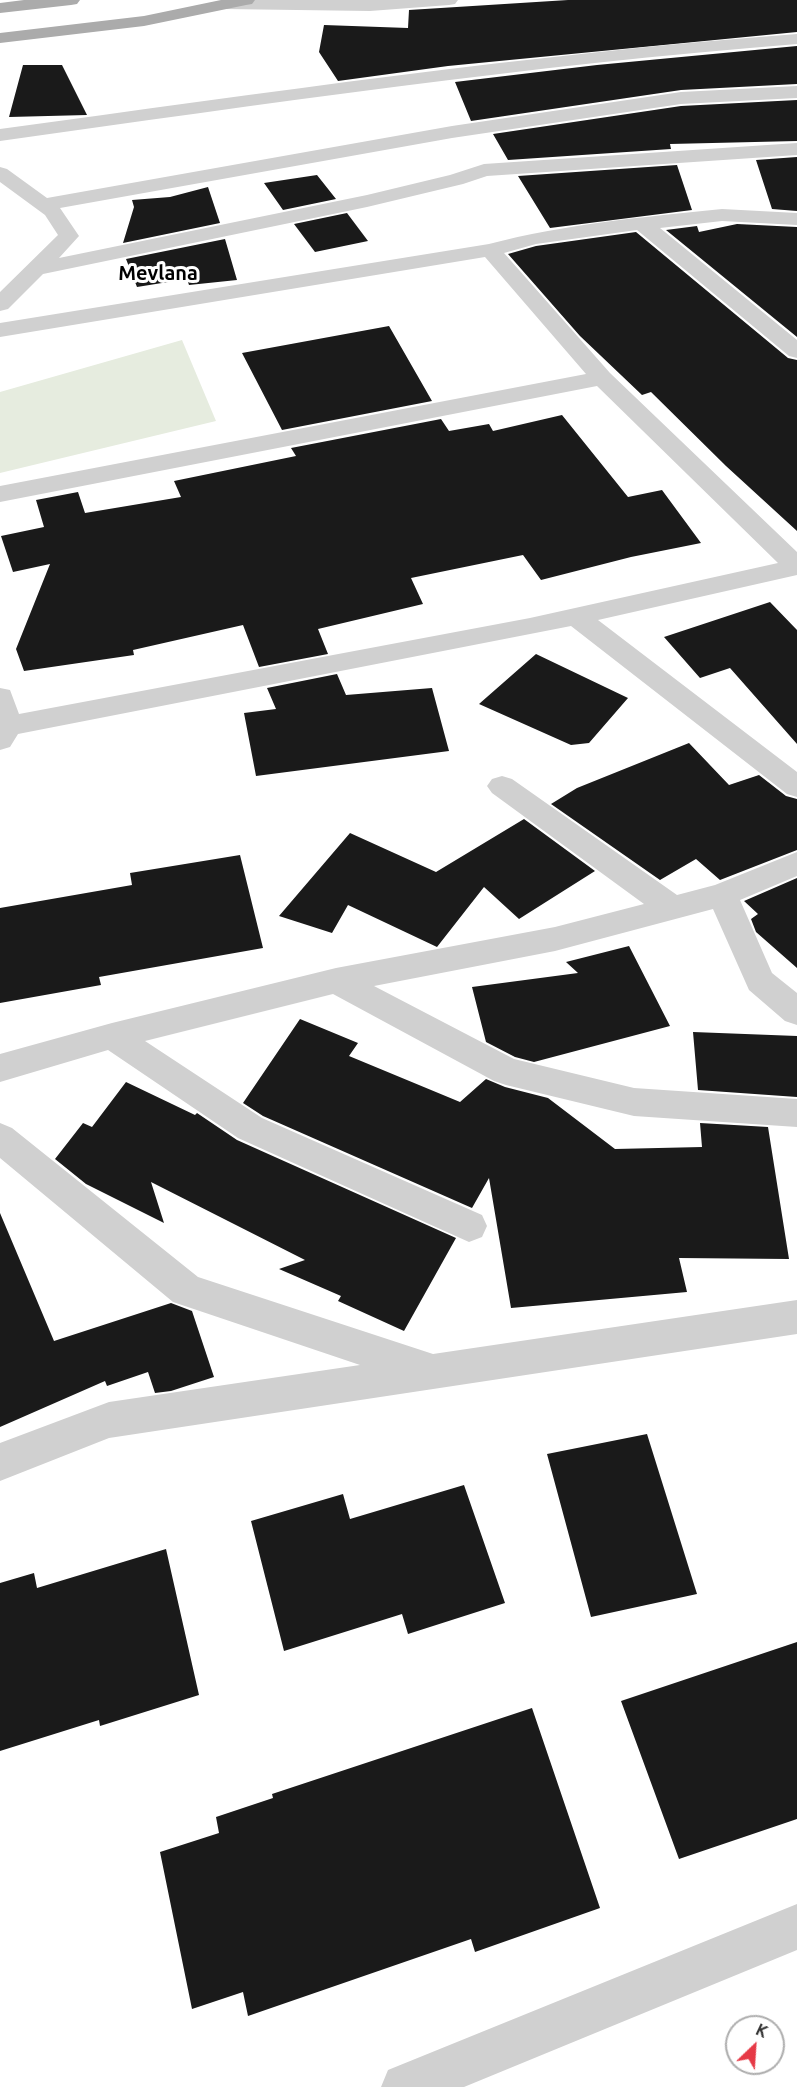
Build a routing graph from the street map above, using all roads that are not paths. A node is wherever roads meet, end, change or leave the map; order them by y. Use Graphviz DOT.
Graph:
graph roads {
  1 [pos="70,0"];
  2 [pos="449,0"];
  3 [pos="238,2"];
  4 [pos="363,3"];
  5 [pos="0,8"];
  6 [pos="0,38"];
  7 [pos="797,39"];
  8 [pos="797,93"];
  9 [pos="0,135"];
  10 [pos="797,149"];
  11 [pos="0,173"];
  12 [pos="43,205"];
  13 [pos="797,219"];
  14 [pos="643,224"];
  15 [pos="490,250"];
  16 [pos="36,269"];
  17 [pos="0,304"];
  18 [pos="0,330"];
  19 [pos="797,351"];
  20 [pos="602,378"];
  21 [pos="0,494"];
  22 [pos="796,567"];
  23 [pos="576,617"];
  24 [pos="0,697"];
  25 [pos="4,733"];
  26 [pos="502,786"];
  27 [pos="797,787"];
  28 [pos="797,863"];
  29 [pos="722,896"];
  30 [pos="673,908"];
  31 [pos="336,981"];
  32 [pos="797,1012"];
  33 [pos="112,1036"];
  34 [pos="0,1068"];
  35 [pos="797,1113"];
  36 [pos="0,1138"];
  37 [pos="469,1226"];
  38 [pos="797,1317"];
  39 [pos="434,1371"];
  40 [pos="0,1462"];
  41 [pos="797,1928"];
  42 [pos="414,2085"];
  1 -- 5 [label="main road"];
  2 -- 4 [label="street"];
  3 -- 4 [label="street"];
  3 -- 6 [label="main road"];
  7 -- 9 [label="street"];
  8 -- 12 [label="street"];
  10 -- 16 [label="street"];
  11 -- 12 [label="street"];
  12 -- 16 [label="street"];
  13 -- 14 [label="street"];
  14 -- 15 [label="street"];
  14 -- 19 [label="street"];
  15 -- 18 [label="street"];
  15 -- 20 [label="street"];
  16 -- 17 [label="street"];
  20 -- 21 [label="street"];
  20 -- 22 [label="street"];
  22 -- 23 [label="street"];
  23 -- 25 [label="street"];
  23 -- 27 [label="street"];
  24 -- 25 [label="street"];
  26 -- 30 [label="street"];
  28 -- 29 [label="street"];
  29 -- 30 [label="street"];
  29 -- 32 [label="street"];
  30 -- 31 [label="street"];
  31 -- 33 [label="street"];
  31 -- 35 [label="street"];
  33 -- 34 [label="street"];
  33 -- 37 [label="street"];
  36 -- 39 [label="street"];
  38 -- 39 [label="street"];
  39 -- 40 [label="street"];
  41 -- 42 [label="street"];
}
